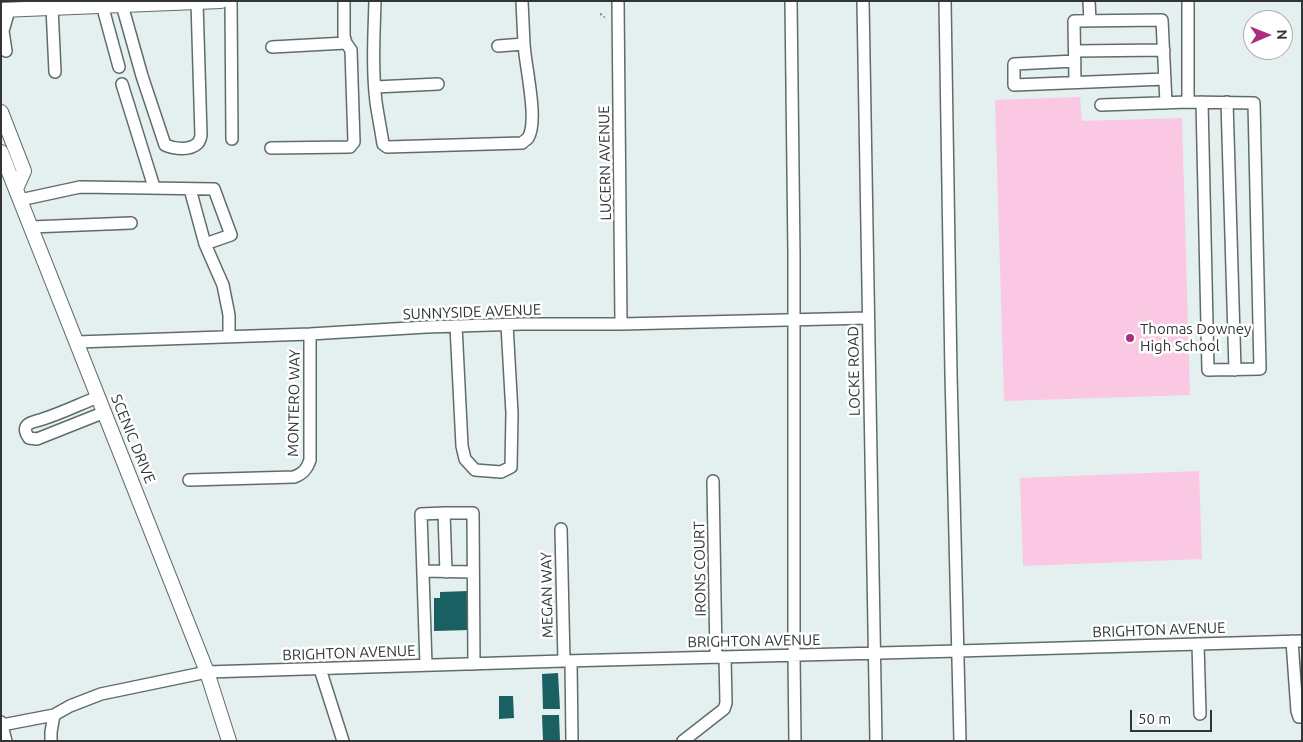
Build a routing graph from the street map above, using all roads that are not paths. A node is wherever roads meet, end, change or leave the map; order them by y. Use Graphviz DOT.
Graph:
graph roads {
  1 [pos="212,1"];
  2 [pos="221,1"];
  3 [pos="230,1"];
  4 [pos="344,1"];
  5 [pos="375,1"];
  6 [pos="522,1"];
  7 [pos="618,1"];
  8 [pos="791,1"];
  9 [pos="862,1"];
  10 [pos="945,1"];
  11 [pos="1089,1"];
  12 [pos="1188,1"];
  13 [pos="165,2"];
  14 [pos="180,2"];
  15 [pos="197,2"];
  16 [pos="101,3"];
  17 [pos="34,5"];
  18 [pos="122,5"];
  19 [pos="52,7"];
  20 [pos="4,11"];
  21 [pos="1090,21"];
  22 [pos="346,43"];
  23 [pos="524,44"];
  24 [pos="498,46"];
  25 [pos="272,48"];
  26 [pos="1164,50"];
  27 [pos="6,51"];
  28 [pos="1075,56"];
  29 [pos="119,67"];
  30 [pos="55,72"];
  31 [pos="1165,79"];
  32 [pos="1075,82"];
  33 [pos="122,84"];
  34 [pos="438,84"];
  35 [pos="375,86"];
  36 [pos="1166,102"];
  37 [pos="1188,102"];
  38 [pos="1202,102"];
  39 [pos="1228,102"];
  40 [pos="1101,105"];
  41 [pos="1,112"];
  42 [pos="232,139"];
  43 [pos="271,148"];
  44 [pos="1,152"];
  45 [pos="154,187"];
  46 [pos="190,189"];
  47 [pos="18,195"];
  48 [pos="131,223"];
  49 [pos="31,227"];
  50 [pos="205,244"];
  51 [pos="868,318"];
  52 [pos="794,320"];
  53 [pos="621,324"];
  54 [pos="507,325"];
  55 [pos="456,326"];
  56 [pos="310,334"];
  57 [pos="229,336"];
  58 [pos="77,342"];
  59 [pos="1235,370"];
  60 [pos="98,397"];
  61 [pos="105,412"];
  62 [pos="189,480"];
  63 [pos="713,481"];
  64 [pos="444,513"];
  65 [pos="561,529"];
  66 [pos="424,571"];
  67 [pos="446,572"];
  68 [pos="474,572"];
  69 [pos="1297,641"];
  70 [pos="1198,644"];
  71 [pos="958,651"];
  72 [pos="874,653"];
  73 [pos="794,655"];
  74 [pos="721,657"];
  75 [pos="567,661"];
  76 [pos="474,664"];
  77 [pos="426,665"];
  78 [pos="320,669"];
  79 [pos="207,672"];
  80 [pos="1200,714"];
  81 [pos="54,715"];
  82 [pos="1302,717"];
  83 [pos="2,723"];
  84 [pos="6,741"];
  85 [pos="51,741"];
  86 [pos="229,741"];
  87 [pos="343,741"];
  88 [pos="572,741"];
  89 [pos="683,741"];
  90 [pos="795,741"];
  91 [pos="876,741"];
  92 [pos="960,741"];
  1 -- 2 [label="main road"];
  1 -- 15 [label="main road"];
  3 -- 42 [label="street"];
  4 -- 22 [label="street"];
  5 -- 35 [label="street"];
  6 -- 23 [label="street"];
  7 -- 53 [label="street, LUCERN AVENUE"];
  8 -- 52 [label="street"];
  9 -- 51 [label="street, LOCKE ROAD"];
  10 -- 71 [label="street"];
  11 -- 21 [label="street"];
  12 -- 37 [label="street"];
  13 -- 14 [label="main road"];
  13 -- 18 [label="main road"];
  14 -- 15 [label="main road"];
  15 -- 18 [label="street"];
  16 -- 18 [label="main road"];
  16 -- 19 [label="main road"];
  16 -- 29 [label="street"];
  17 -- 19 [label="main road"];
  17 -- 20 [label="main road"];
  19 -- 30 [label="street"];
  20 -- 27 [label="street"];
  21 -- 26 [label="street"];
  21 -- 28 [label="street"];
  22 -- 25 [label="street"];
  22 -- 43 [label="street"];
  23 -- 24 [label="street"];
  23 -- 35 [label="street"];
  26 -- 28 [label="street"];
  26 -- 31 [label="street"];
  28 -- 32 [label="street"];
  28 -- 32 [label="street"];
  31 -- 32 [label="street"];
  31 -- 36 [label="street"];
  33 -- 45 [label="street"];
  34 -- 35 [label="street"];
  36 -- 37 [label="street"];
  36 -- 40 [label="street"];
  37 -- 38 [label="street"];
  38 -- 39 [label="street"];
  38 -- 59 [label="street"];
  39 -- 59 [label="street"];
  39 -- 59 [label="street"];
  41 -- 47 [label="main road"];
  44 -- 47 [label="main road, SCENIC DRIVE"];
  45 -- 46 [label="street"];
  45 -- 47 [label="street"];
  46 -- 50 [label="street"];
  46 -- 50 [label="street"];
  47 -- 49 [label="main road, SCENIC DRIVE"];
  48 -- 49 [label="street"];
  49 -- 58 [label="main road, SCENIC DRIVE"];
  50 -- 57 [label="street"];
  51 -- 52 [label="street, SUNNYSIDE AVENUE"];
  51 -- 72 [label="street, LOCKE ROAD"];
  52 -- 53 [label="street, SUNNYSIDE AVENUE"];
  52 -- 73 [label="street"];
  53 -- 54 [label="street, SUNNYSIDE AVENUE"];
  54 -- 55 [label="street, SUNNYSIDE AVENUE"];
  54 -- 55 [label="street"];
  55 -- 56 [label="street, SUNNYSIDE AVENUE"];
  56 -- 57 [label="street, SUNNYSIDE AVENUE"];
  56 -- 62 [label="street, MONTERO WAY"];
  57 -- 58 [label="street, SUNNYSIDE AVENUE"];
  58 -- 60 [label="main road, SCENIC DRIVE"];
  60 -- 61 [label="main road, SCENIC DRIVE"];
  60 -- 61 [label="street"];
  61 -- 79 [label="main road, SCENIC DRIVE"];
  63 -- 74 [label="street, IRONS COURT"];
  64 -- 66 [label="street"];
  64 -- 67 [label="street"];
  64 -- 68 [label="street"];
  65 -- 75 [label="street, MEGAN WAY"];
  66 -- 67 [label="street"];
  66 -- 77 [label="street"];
  67 -- 68 [label="street"];
  68 -- 76 [label="street"];
  69 -- 70 [label="street, BRIGHTON AVENUE"];
  69 -- 82 [label="street"];
  70 -- 71 [label="street, BRIGHTON AVENUE"];
  70 -- 80 [label="street"];
  71 -- 72 [label="street, BRIGHTON AVENUE"];
  71 -- 92 [label="street"];
  72 -- 73 [label="street, BRIGHTON AVENUE"];
  72 -- 91 [label="street, LOCKE ROAD"];
  73 -- 74 [label="street, BRIGHTON AVENUE"];
  73 -- 90 [label="street"];
  74 -- 75 [label="street, BRIGHTON AVENUE"];
  74 -- 89 [label="street, IRONS COURT"];
  75 -- 76 [label="street, BRIGHTON AVENUE"];
  75 -- 88 [label="street, MEGAN WAY"];
  76 -- 77 [label="street, BRIGHTON AVENUE"];
  77 -- 78 [label="street, BRIGHTON AVENUE"];
  78 -- 79 [label="street, BRIGHTON AVENUE"];
  78 -- 87 [label="street"];
  79 -- 81 [label="street, BRIGHTON AVENUE"];
  79 -- 86 [label="main road, SCENIC DRIVE"];
  81 -- 83 [label="street, BRIGHTON AVENUE"];
  81 -- 85 [label="street"];
  83 -- 84 [label="street"];
}
